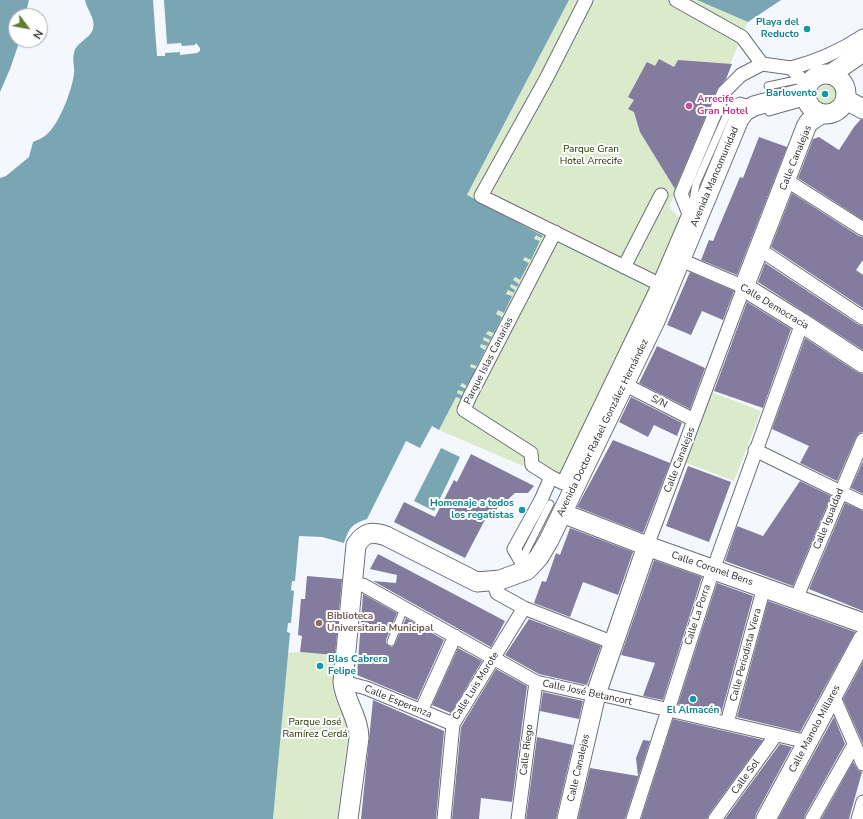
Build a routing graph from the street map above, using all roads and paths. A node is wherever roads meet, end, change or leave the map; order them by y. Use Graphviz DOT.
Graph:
graph roads {
  1 [pos="586,0"];
  2 [pos="676,0"];
  3 [pos="863,36"];
  4 [pos="863,52"];
  5 [pos="762,64"];
  6 [pos="791,68"];
  7 [pos="831,74"];
  8 [pos="768,86"];
  9 [pos="810,94"];
  10 [pos="846,100"];
  11 [pos="863,109"];
  12 [pos="786,180"];
  13 [pos="661,195"];
  14 [pos="863,229"];
  15 [pos="555,232"];
  16 [pos="759,250"];
  17 [pos="681,260"];
  18 [pos="624,267"];
  19 [pos="659,284"];
  20 [pos="744,288"];
  21 [pos="863,318"];
  22 [pos="802,323"];
  23 [pos="863,363"];
  24 [pos="624,384"];
  25 [pos="694,420"];
  26 [pos="863,440"];
  27 [pos="755,450"];
  28 [pos="551,477"];
  29 [pos="840,492"];
  30 [pos="863,503"];
  31 [pos="556,509"];
  32 [pos="647,546"];
  33 [pos="713,570"];
  34 [pos="508,574"];
  35 [pos="363,585"];
  36 [pos="764,587"];
  37 [pos="796,599"];
  38 [pos="404,608"];
  39 [pos="524,608"];
  40 [pos="863,623"];
  41 [pos="455,636"];
  42 [pos="863,638"];
  43 [pos="391,642"];
  44 [pos="614,643"];
  45 [pos="494,658"];
  46 [pos="343,682"];
  47 [pos="536,682"];
  48 [pos="596,694"];
  49 [pos="833,695"];
  50 [pos="668,710"];
  51 [pos="421,711"];
  52 [pos="727,723"];
  53 [pos="452,724"];
  54 [pos="776,734"];
  55 [pos="808,742"];
  56 [pos="854,745"];
  57 [pos="863,764"];
  58 [pos="863,802"];
  59 [pos="348,819"];
  60 [pos="444,819"];
  61 [pos="518,819"];
  62 [pos="567,819"];
  63 [pos="633,819"];
  64 [pos="715,819"];
  65 [pos="766,819"];
  66 [pos="812,819"];
  67 [pos="858,819"];
  1 -- 15 [label="street"];
  2 -- 5 [label="street"];
  3 -- 6 [label="street"];
  4 -- 7 [label="main road"];
  5 -- 6 [label="street"];
  5 -- 19 [label="street"];
  6 -- 9 [label="street"];
  7 -- 9 [label="main road"];
  7 -- 10 [label="main road"];
  8 -- 9 [label="lane"];
  9 -- 10 [label="main road"];
  9 -- 12 [label="main road, Calle Canalejas"];
  9 -- 17 [label="main road, Avenida Mancomunidad"];
  10 -- 11 [label="main road"];
  12 -- 14 [label="street"];
  12 -- 16 [label="main road, Calle Canalejas"];
  13 -- 18 [label="street"];
  15 -- 18 [label="street"];
  15 -- 28 [label="street, Parque Islas Canarias"];
  16 -- 20 [label="main road, Calle Canalejas"];
  16 -- 21 [label="street"];
  17 -- 20 [label="street, Calle Democracia"];
  17 -- 24 [label="main road, Avenida Doctor Rafael González Hernández"];
  18 -- 19 [label="street"];
  19 -- 28 [label="street"];
  20 -- 22 [label="main road, Calle Democracia"];
  20 -- 25 [label="street, Calle Canalejas"];
  22 -- 23 [label="main road, Calle Democracia"];
  22 -- 27 [label="street, Calle La Porra"];
  24 -- 25 [label="street, S/N"];
  24 -- 31 [label="main road, Avenida Doctor Rafael González Hernández"];
  25 -- 32 [label="street, Calle Canalejas"];
  26 -- 29 [label="street, Calle Igualdad"];
  27 -- 29 [label="street"];
  27 -- 33 [label="street, Calle La Porra"];
  28 -- 34 [label="street"];
  29 -- 30 [label="street"];
  29 -- 37 [label="street, Calle Igualdad"];
  31 -- 32 [label="main road, Calle Coronel Bens"];
  31 -- 34 [label="main road, Avenida Doctor Rafael González Hernández"];
  32 -- 33 [label="main road, Calle Coronel Bens"];
  32 -- 44 [label="main road, Calle Canalejas"];
  33 -- 36 [label="main road, Calle Coronel Bens"];
  33 -- 50 [label="street, Calle La Porra"];
  34 -- 39 [label="street"];
  34 -- 46 [label="main road"];
  35 -- 38 [label="street, Calle José Betancort"];
  36 -- 37 [label="main road, Calle Coronel Bens"];
  36 -- 52 [label="street, Calle Periodista Viera"];
  37 -- 40 [label="main road, Calle Coronel Bens"];
  38 -- 41 [label="street, Calle José Betancort"];
  38 -- 43 [label="lane"];
  39 -- 44 [label="street"];
  39 -- 45 [label="street, Calle Luis Morote"];
  41 -- 45 [label="street, Calle José Betancort"];
  41 -- 51 [label="street"];
  42 -- 49 [label="main road, Calle Manolo Millares"];
  44 -- 48 [label="main road, Calle Canalejas"];
  45 -- 47 [label="street, Calle José Betancort"];
  45 -- 53 [label="street, Calle Luis Morote"];
  46 -- 51 [label="street, Calle Esperanza"];
  46 -- 59 [label="main road"];
  47 -- 48 [label="street, Calle José Betancort"];
  47 -- 61 [label="street, Calle Riego"];
  48 -- 50 [label="street, Calle José Betancort"];
  48 -- 62 [label="main road, Calle Canalejas"];
  49 -- 55 [label="main road, Calle Manolo Millares"];
  49 -- 56 [label="street"];
  50 -- 52 [label="street, Calle José Betancort"];
  50 -- 63 [label="street, Calle La Porra"];
  51 -- 53 [label="street, Calle Esperanza"];
  52 -- 54 [label="street, Calle José Betancort"];
  53 -- 60 [label="street, Calle Luis Morote"];
  54 -- 55 [label="street, Calle José Betancort"];
  54 -- 64 [label="street, Calle Sol"];
  55 -- 65 [label="main road, Calle Manolo Millares"];
  56 -- 57 [label="street"];
  56 -- 66 [label="street"];
  58 -- 67 [label="street"];
}
